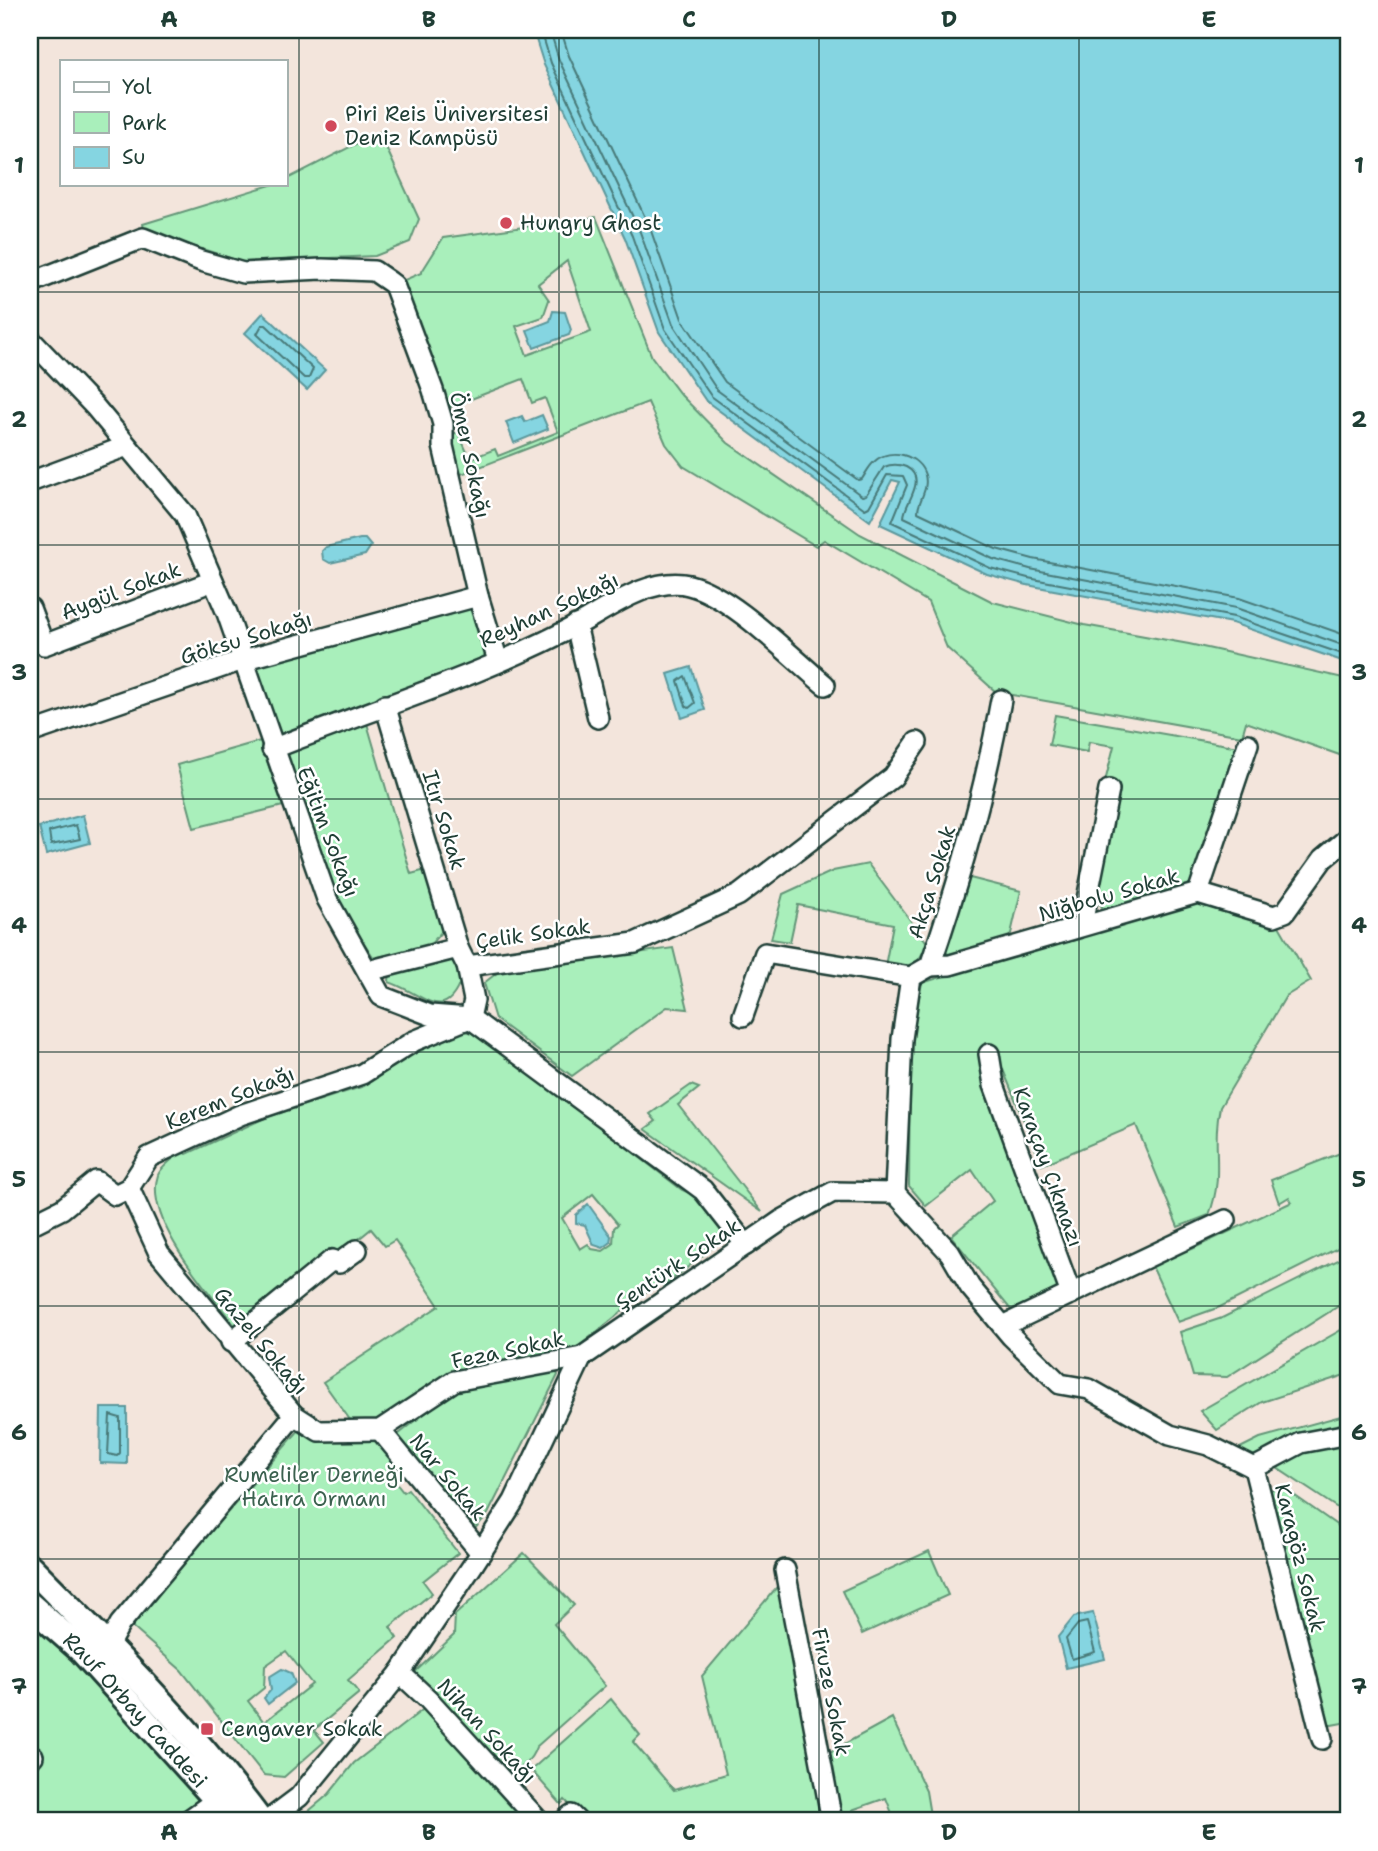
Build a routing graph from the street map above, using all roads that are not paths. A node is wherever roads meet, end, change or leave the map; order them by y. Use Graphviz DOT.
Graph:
graph roads {
  1 [pos="30,283"];
  2 [pos="30,339"];
  3 [pos="127,446"];
  4 [pos="30,482"];
  5 [pos="213,581"];
  6 [pos="478,596"];
  7 [pos="30,608"];
  8 [pos="576,625"];
  9 [pos="243,660"];
  10 [pos="498,661"];
  11 [pos="825,685"];
  12 [pos="1001,700"];
  13 [pos="385,705"];
  14 [pos="598,718"];
  15 [pos="30,733"];
  16 [pos="917,742"];
  17 [pos="1248,744"];
  18 [pos="272,748"];
  19 [pos="1109,790"];
  20 [pos="1348,838"];
  21 [pos="1198,893"];
  22 [pos="1082,925"];
  23 [pos="458,948"];
  24 [pos="467,966"];
  25 [pos="930,966"];
  26 [pos="368,971"];
  27 [pos="911,977"];
  28 [pos="743,1016"];
  29 [pos="470,1018"];
  30 [pos="989,1054"];
  31 [pos="129,1188"];
  32 [pos="895,1193"];
  33 [pos="1226,1220"];
  34 [pos="30,1225"];
  35 [pos="746,1245"];
  36 [pos="358,1250"];
  37 [pos="1071,1294"];
  38 [pos="1003,1326"];
  39 [pos="231,1342"];
  40 [pos="582,1357"];
  41 [pos="294,1415"];
  42 [pos="380,1430"];
  43 [pos="1348,1434"];
  44 [pos="1254,1468"];
  45 [pos="481,1553"];
  46 [pos="30,1567"];
  47 [pos="785,1570"];
  48 [pos="30,1605"];
  49 [pos="109,1644"];
  50 [pos="400,1674"];
  51 [pos="1322,1739"];
  52 [pos="218,1799"];
  53 [pos="187,1821"];
  54 [pos="236,1821"];
  55 [pos="260,1821"];
  56 [pos="267,1821"];
  57 [pos="539,1821"];
  58 [pos="564,1821"];
  59 [pos="577,1821"];
  60 [pos="832,1821"];
  1 -- 6 [label="street, Ömer Sokağı"];
  2 -- 3 [label="street, Eğitim Sokağı"];
  3 -- 4 [label="street"];
  3 -- 5 [label="street, Eğitim Sokağı"];
  5 -- 7 [label="street, Aygül Sokak"];
  5 -- 9 [label="street, Eğitim Sokağı"];
  6 -- 9 [label="street, Göksu Sokağı"];
  6 -- 10 [label="street, Ömer Sokağı"];
  8 -- 10 [label="street, Reyhan Sokağı"];
  8 -- 11 [label="street, Reyhan Sokağı"];
  8 -- 14 [label="street"];
  9 -- 15 [label="street, Göksu Sokağı"];
  9 -- 18 [label="street, Eğitim Sokağı"];
  10 -- 13 [label="street, Reyhan Sokağı"];
  12 -- 25 [label="street, Akça Sokak"];
  13 -- 18 [label="street, Reyhan Sokağı"];
  13 -- 23 [label="street, Itır Sokak"];
  16 -- 24 [label="street, Çelik Sokak"];
  17 -- 21 [label="street"];
  18 -- 26 [label="street, Eğitim Sokağı"];
  19 -- 22 [label="street"];
  20 -- 21 [label="street, Niğbolu Sokak"];
  21 -- 22 [label="street, Niğbolu Sokak"];
  22 -- 25 [label="street, Niğbolu Sokak"];
  23 -- 24 [label="street, Çelik Sokak"];
  23 -- 26 [label="street, Çelik Sokak"];
  24 -- 29 [label="street"];
  25 -- 27 [label="street, Akça Sokak"];
  26 -- 29 [label="street, Eğitim Sokağı"];
  27 -- 28 [label="street"];
  27 -- 32 [label="street"];
  29 -- 31 [label="street, Kerem Sokağı"];
  29 -- 35 [label="street"];
  30 -- 37 [label="street, Karaçay Çıkmazı"];
  31 -- 34 [label="street"];
  31 -- 39 [label="street, Gazel Sokağı"];
  32 -- 35 [label="street, Şentürk Sokak"];
  32 -- 38 [label="street"];
  33 -- 37 [label="street"];
  35 -- 40 [label="street, Şentürk Sokak"];
  36 -- 39 [label="street"];
  37 -- 38 [label="street"];
  38 -- 44 [label="street"];
  39 -- 41 [label="street, Gazel Sokağı"];
  40 -- 42 [label="street, Feza Sokak"];
  40 -- 45 [label="street"];
  41 -- 42 [label="street"];
  41 -- 49 [label="street, Gazel Sokağı"];
  42 -- 45 [label="street, Nar Sokak"];
  43 -- 44 [label="street"];
  44 -- 51 [label="street, Karagöz Sokak"];
  45 -- 50 [label="street"];
  46 -- 49 [label="street, Rauf Orbay Caddesi"];
  47 -- 60 [label="street, Firuze Sokak"];
  48 -- 52 [label="street, Rauf Orbay Caddesi"];
  49 -- 55 [label="street, Rauf Orbay Caddesi"];
  50 -- 56 [label="street"];
  50 -- 57 [label="street, Nihan Sokağı"];
  52 -- 53 [label="street"];
  52 -- 54 [label="street, Rauf Orbay Caddesi"];
  58 -- 59 [label="street"];
}
